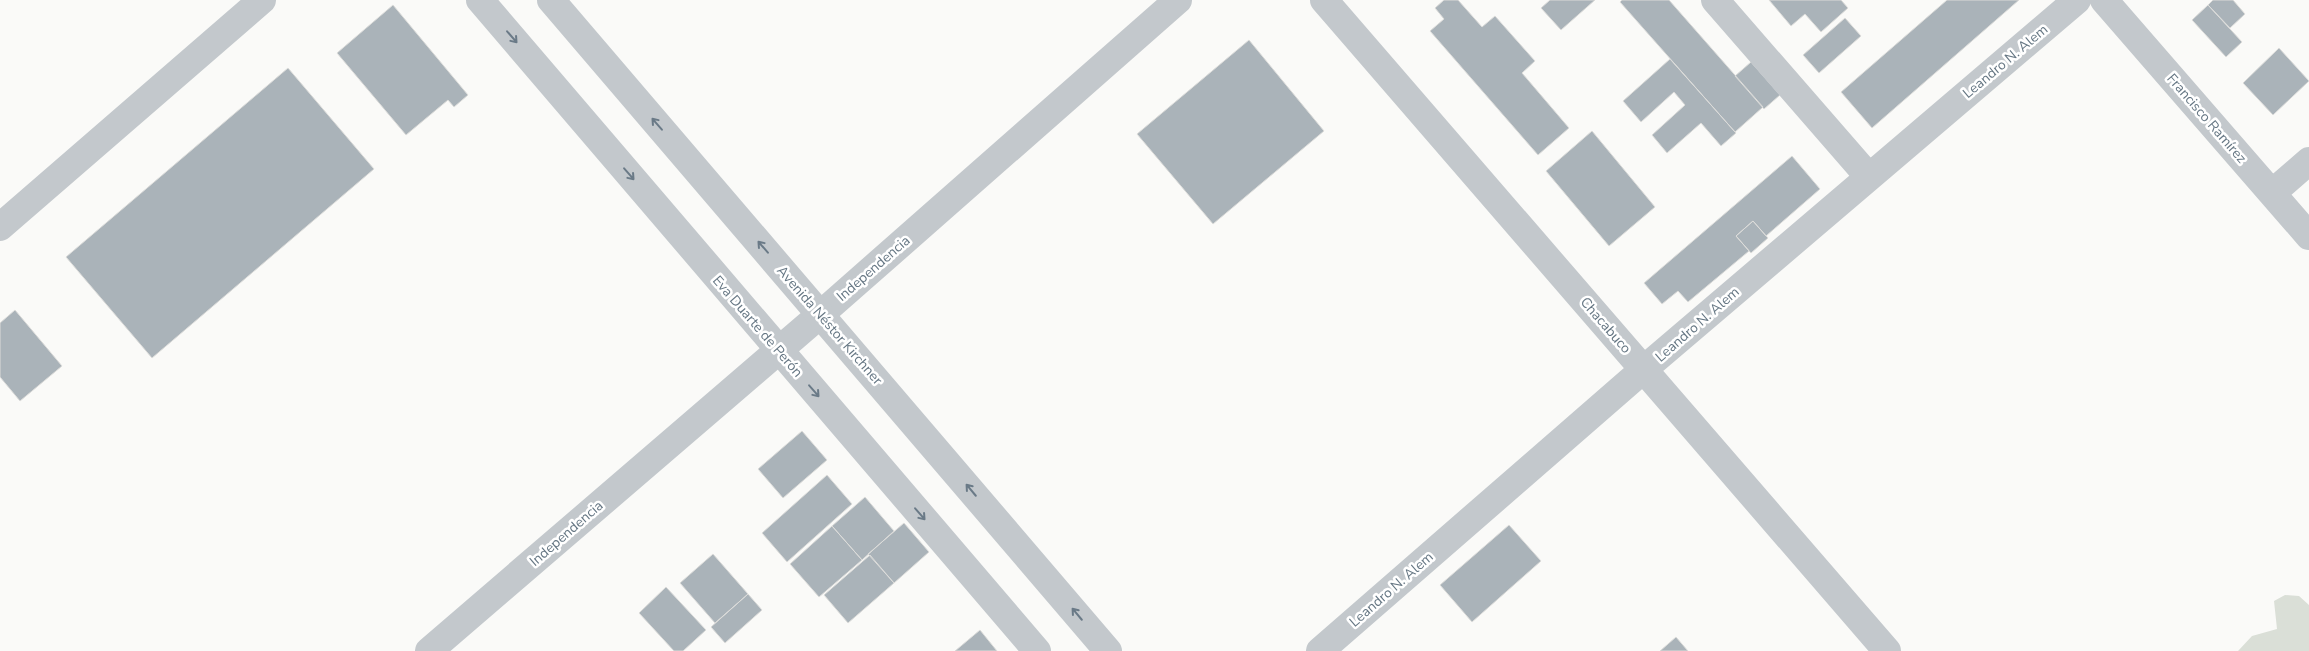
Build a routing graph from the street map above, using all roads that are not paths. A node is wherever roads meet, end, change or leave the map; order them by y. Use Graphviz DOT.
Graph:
graph roads {
  1 [pos="262,0"];
  2 [pos="480,0"];
  3 [pos="551,0"];
  4 [pos="1178,0"];
  5 [pos="1324,0"];
  6 [pos="1716,0"];
  7 [pos="2076,0"];
  8 [pos="2104,0"];
  9 [pos="2309,161"];
  10 [pos="1869,177"];
  11 [pos="2272,193"];
  12 [pos="0,227"];
  13 [pos="2309,236"];
  14 [pos="821,314"];
  15 [pos="779,350"];
  16 [pos="1644,369"];
  17 [pos="429,651"];
  18 [pos="1036,651"];
  19 [pos="1108,651"];
  20 [pos="1320,651"];
  21 [pos="1887,651"];
  1 -- 12 [label="street"];
  2 -- 15 [label="street, Eva Duarte de Perón, one-way"];
  14 -- 3 [label="street, Avenida Néstor Kirchner, one-way"];
  4 -- 14 [label="street, Independencia"];
  5 -- 16 [label="street, Chacabuco"];
  6 -- 10 [label="street"];
  7 -- 10 [label="street, Leandro N. Alem"];
  8 -- 11 [label="street, Francisco Ramírez"];
  9 -- 11 [label="street"];
  10 -- 16 [label="street, Leandro N. Alem"];
  11 -- 13 [label="street, Francisco Ramírez"];
  14 -- 15 [label="street, Independencia"];
  19 -- 14 [label="street, Avenida Néstor Kirchner, one-way"];
  15 -- 17 [label="street, Independencia"];
  15 -- 18 [label="street, Eva Duarte de Perón, one-way"];
  16 -- 20 [label="street, Leandro N. Alem"];
  16 -- 21 [label="street, Chacabuco"];
}
